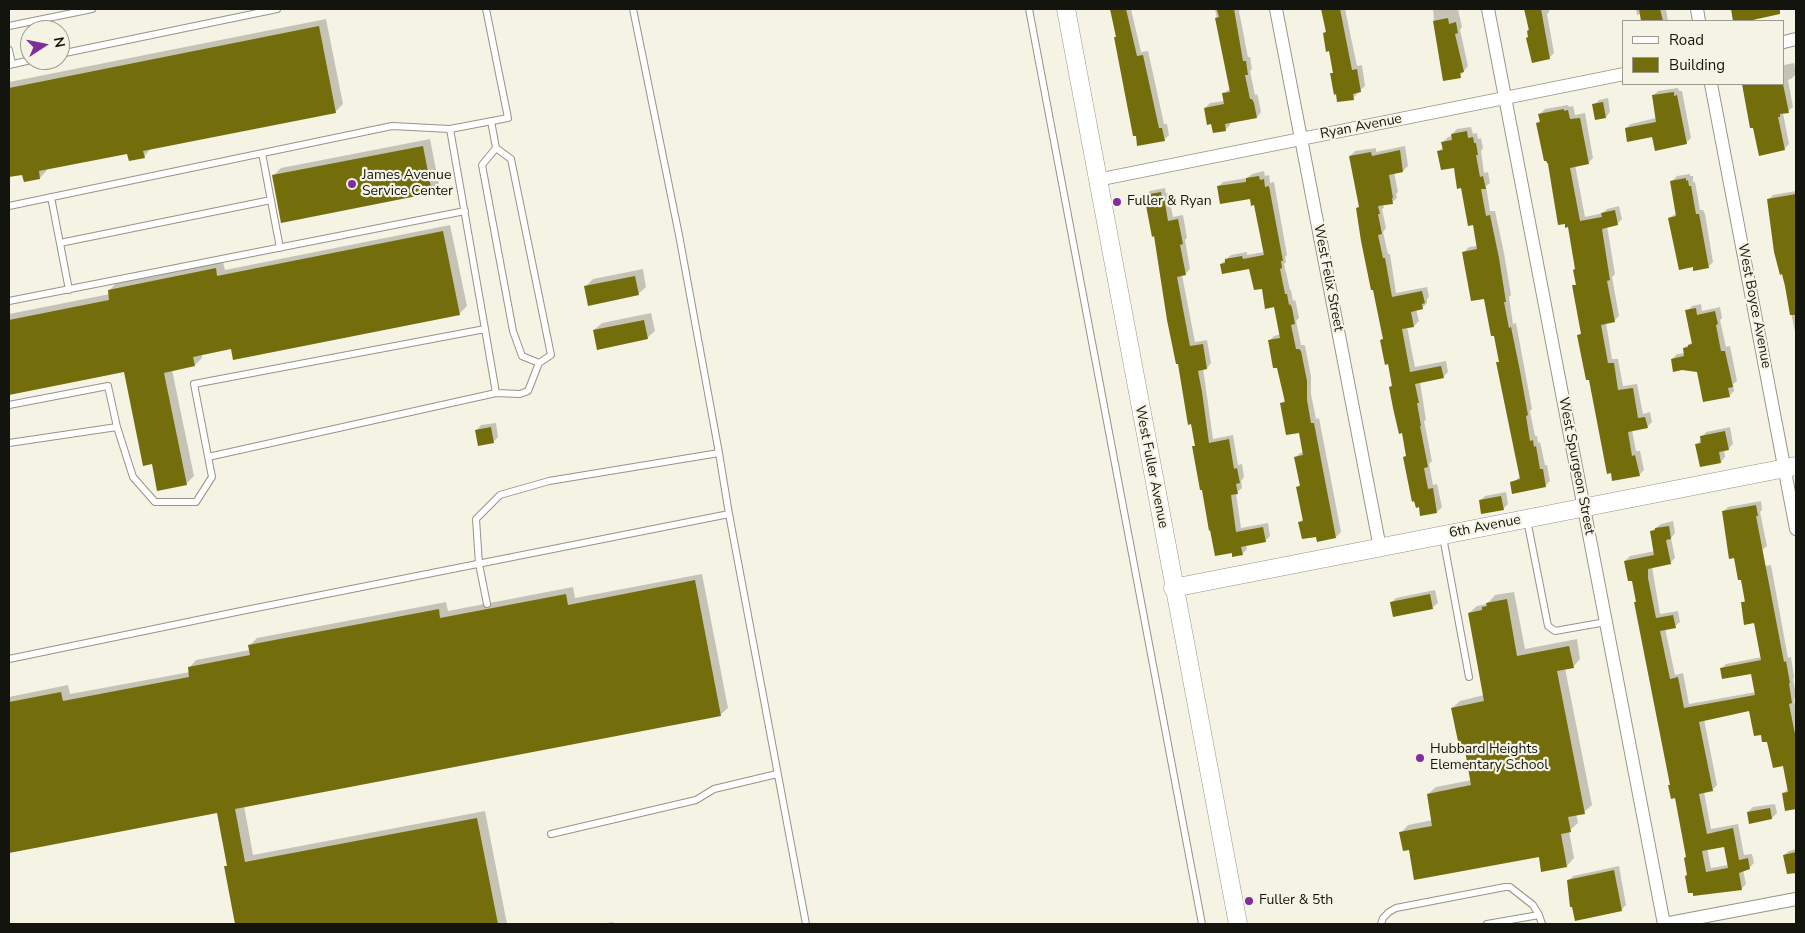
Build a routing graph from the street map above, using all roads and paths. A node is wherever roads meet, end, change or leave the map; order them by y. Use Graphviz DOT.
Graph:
graph roads {
  1 [pos="92,9"];
  2 [pos="277,9"];
  3 [pos="486,9"];
  4 [pos="633,9"];
  5 [pos="1029,9"];
  6 [pos="1066,9"];
  7 [pos="1276,9"];
  8 [pos="1488,9"];
  9 [pos="9,26"];
  10 [pos="9,50"];
  11 [pos="70,52"];
  12 [pos="10,64"];
  13 [pos="1622,74"];
  14 [pos="1711,85"];
  15 [pos="1505,98"];
  16 [pos="491,121"];
  17 [pos="450,129"];
  18 [pos="1301,139"];
  19 [pos="496,148"];
  20 [pos="262,153"];
  21 [pos="1097,180"];
  22 [pos="51,197"];
  23 [pos="271,200"];
  24 [pos="9,206"];
  25 [pos="465,212"];
  26 [pos="60,243"];
  27 [pos="280,248"];
  28 [pos="69,290"];
  29 [pos="9,301"];
  30 [pos="485,328"];
  31 [pos="539,363"];
  32 [pos="496,393"];
  33 [pos="9,405"];
  34 [pos="117,427"];
  35 [pos="9,444"];
  36 [pos="719,453"];
  37 [pos="208,457"];
  38 [pos="1790,467"];
  39 [pos="1584,508"];
  40 [pos="729,514"];
  41 [pos="1527,519"];
  42 [pos="1796,529"];
  43 [pos="1443,536"];
  44 [pos="1380,548"];
  45 [pos="480,564"];
  46 [pos="1174,588"];
  47 [pos="487,604"];
  48 [pos="1606,622"];
  49 [pos="9,659"];
  50 [pos="1469,677"];
  51 [pos="777,774"];
  52 [pos="551,834"];
  53 [pos="1796,899"];
  54 [pos="1539,915"];
  55 [pos="806,924"];
  56 [pos="1202,924"];
  57 [pos="1238,924"];
  58 [pos="1381,924"];
  59 [pos="1488,924"];
  60 [pos="1542,924"];
  61 [pos="1664,924"];
  1 -- 9 [label="lane"];
  2 -- 11 [label="lane"];
  3 -- 16 [label="lane"];
  4 -- 36 [label="lane"];
  5 -- 56 [label="lane"];
  6 -- 21 [label="street, West Fuller Avenue"];
  7 -- 18 [label="street, West Felix Street"];
  8 -- 15 [label="street, West Spurgeon Street"];
  10 -- 12 [label="lane"];
  13 -- 15 [label="street, Ryan Avenue"];
  14 -- 38 [label="street, West Boyce Avenue"];
  15 -- 18 [label="street, Ryan Avenue"];
  15 -- 39 [label="street, West Spurgeon Street"];
  16 -- 17 [label="lane"];
  16 -- 19 [label="lane"];
  17 -- 20 [label="lane"];
  17 -- 25 [label="lane"];
  18 -- 21 [label="street, Ryan Avenue"];
  18 -- 44 [label="street, West Felix Street"];
  19 -- 31 [label="lane"];
  19 -- 31 [label="lane"];
  20 -- 22 [label="lane"];
  20 -- 23 [label="lane"];
  21 -- 46 [label="street, West Fuller Avenue"];
  22 -- 24 [label="lane"];
  22 -- 26 [label="lane"];
  23 -- 26 [label="lane"];
  23 -- 27 [label="lane"];
  25 -- 27 [label="lane"];
  25 -- 30 [label="lane"];
  26 -- 28 [label="lane"];
  27 -- 28 [label="lane"];
  28 -- 29 [label="lane"];
  30 -- 32 [label="lane"];
  30 -- 37 [label="lane"];
  31 -- 32 [label="lane"];
  32 -- 37 [label="lane"];
  33 -- 34 [label="lane"];
  34 -- 35 [label="lane"];
  34 -- 37 [label="lane"];
  36 -- 40 [label="lane"];
  36 -- 45 [label="lane"];
  38 -- 39 [label="street, 6th Avenue"];
  38 -- 42 [label="street, West Boyce Avenue"];
  39 -- 41 [label="street, 6th Avenue"];
  39 -- 48 [label="street, West Spurgeon Street"];
  40 -- 45 [label="lane"];
  40 -- 51 [label="lane"];
  41 -- 43 [label="street, 6th Avenue"];
  41 -- 48 [label="lane"];
  43 -- 44 [label="street, 6th Avenue"];
  43 -- 50 [label="lane"];
  44 -- 46 [label="street, 6th Avenue"];
  45 -- 47 [label="lane"];
  45 -- 49 [label="lane"];
  46 -- 57 [label="street, West Fuller Avenue"];
  48 -- 61 [label="street, West Spurgeon Street"];
  51 -- 52 [label="lane"];
  51 -- 55 [label="lane"];
  53 -- 61 [label="street"];
  54 -- 58 [label="lane"];
  54 -- 59 [label="lane"];
  54 -- 60 [label="lane"];
}
